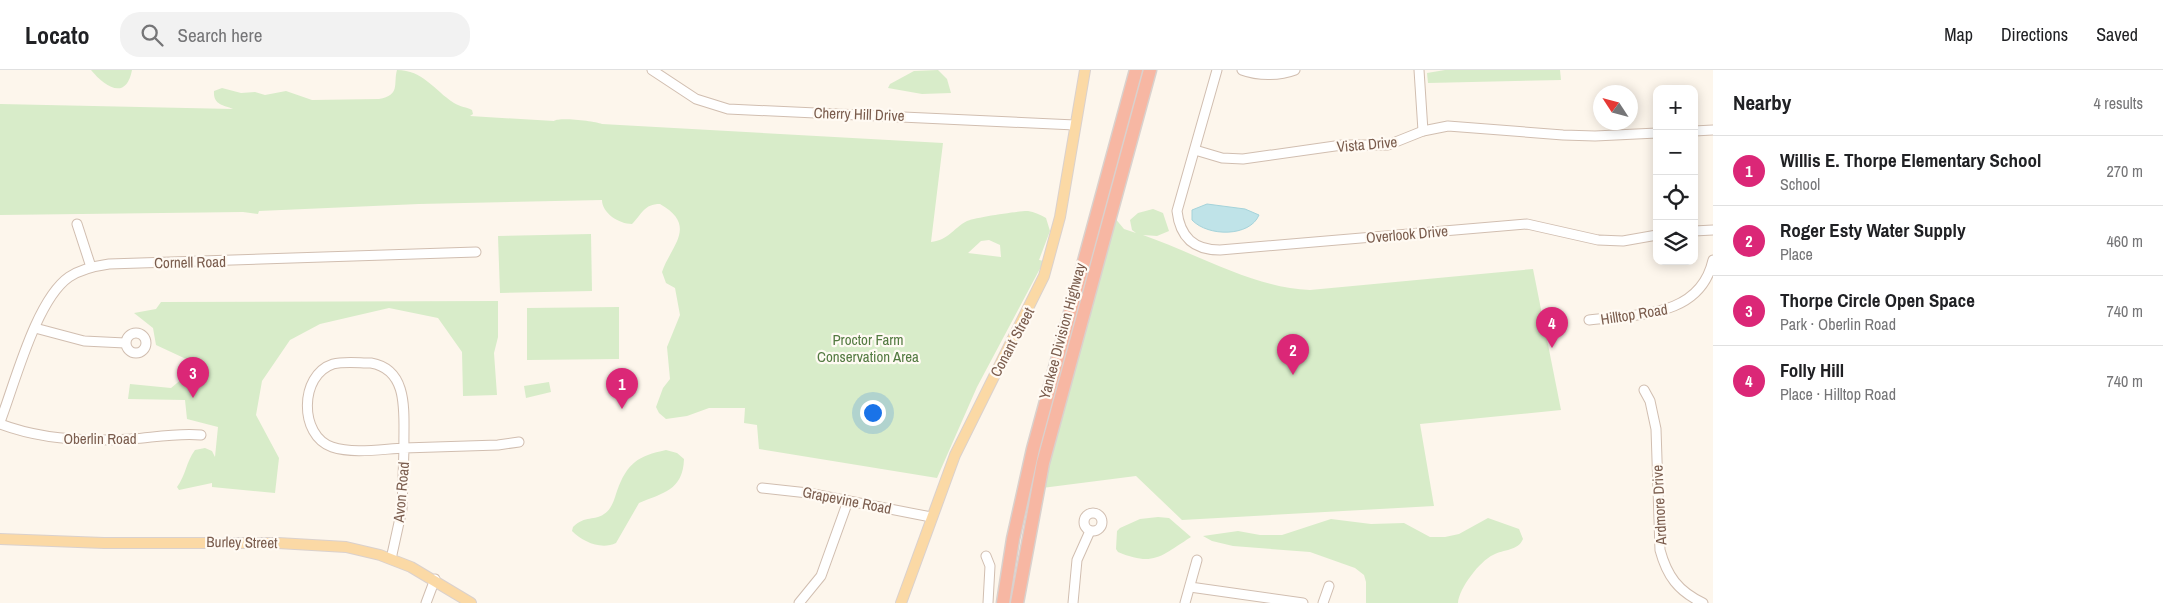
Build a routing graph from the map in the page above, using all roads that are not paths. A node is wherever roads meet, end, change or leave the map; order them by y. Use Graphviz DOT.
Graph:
graph roads {
  1 [pos="652,70"];
  2 [pos="1085,70"];
  3 [pos="1136,70"];
  4 [pos="1150,70"];
  5 [pos="1217,70"];
  6 [pos="1242,70"];
  7 [pos="1295,70"];
  8 [pos="1419,70"];
  9 [pos="1076,124"];
  10 [pos="1713,130"];
  11 [pos="1423,131"];
  12 [pos="1698,131"];
  13 [pos="1653,133"];
  14 [pos="1195,150"];
  15 [pos="77,224"];
  16 [pos="1713,230"];
  17 [pos="1698,231"];
  18 [pos="1653,236"];
  19 [pos="476,252"];
  20 [pos="1713,260"];
  21 [pos="91,268"];
  22 [pos="1589,320"];
  23 [pos="35,328"];
  24 [pos="125,343"];
  25 [pos="1644,390"];
  26 [pos="0,423"];
  27 [pos="201,435"];
  28 [pos="519,442"];
  29 [pos="404,448"];
  30 [pos="762,488"];
  31 [pos="848,501"];
  32 [pos="931,517"];
  33 [pos="1090,531"];
  34 [pos="0,539"];
  35 [pos="986,556"];
  36 [pos="391,559"];
  37 [pos="1197,560"];
  38 [pos="435,580"];
  39 [pos="1328,586"];
  40 [pos="1190,587"];
  41 [pos="1256,600"];
  42 [pos="426,603"];
  43 [pos="471,603"];
  44 [pos="799,603"];
  45 [pos="901,603"];
  46 [pos="988,603"];
  47 [pos="1003,603"];
  48 [pos="1017,603"];
  49 [pos="1073,603"];
  50 [pos="1185,603"];
  51 [pos="1303,603"];
  52 [pos="1323,603"];
  53 [pos="1702,603"];
  1 -- 9 [label="street, Cherry Hill Drive"];
  2 -- 9 [label="main road, Conant Street"];
  3 -- 47 [label="highway, Yankee Division Highway"];
  4 -- 48 [label="highway, Yankee Division Highway"];
  5 -- 14 [label="street"];
  6 -- 7 [label="street"];
  8 -- 11 [label="street"];
  9 -- 32 [label="main road, Conant Street"];
  10 -- 12 [label="street"];
  11 -- 13 [label="street, Vista Drive"];
  11 -- 14 [label="street, Vista Drive"];
  14 -- 18 [label="street, Overlook Drive"];
  15 -- 21 [label="street"];
  16 -- 17 [label="street"];
  19 -- 21 [label="street, Cornell Road"];
  20 -- 22 [label="street, Hilltop Road"];
  21 -- 23 [label="street, Cornell Road"];
  23 -- 24 [label="street"];
  23 -- 26 [label="street, Cornell Road"];
  25 -- 53 [label="street, Ardmore Drive"];
  26 -- 27 [label="street, Oberlin Road"];
  28 -- 29 [label="street, Avon Road"];
  29 -- 29 [label="street"];
  29 -- 36 [label="street, Avon Road"];
  30 -- 31 [label="street, Grapevine Road"];
  31 -- 32 [label="street, Grapevine Road"];
  31 -- 44 [label="street"];
  32 -- 45 [label="main road, Conant Street"];
  33 -- 49 [label="street"];
  34 -- 36 [label="main road, Burley Street"];
  35 -- 46 [label="street"];
  36 -- 38 [label="main road, Burley Street"];
  37 -- 40 [label="street"];
  38 -- 42 [label="street"];
  38 -- 43 [label="main road, Burley Street"];
  39 -- 52 [label="street"];
  40 -- 41 [label="street"];
  40 -- 50 [label="street"];
  41 -- 51 [label="street"];
}
